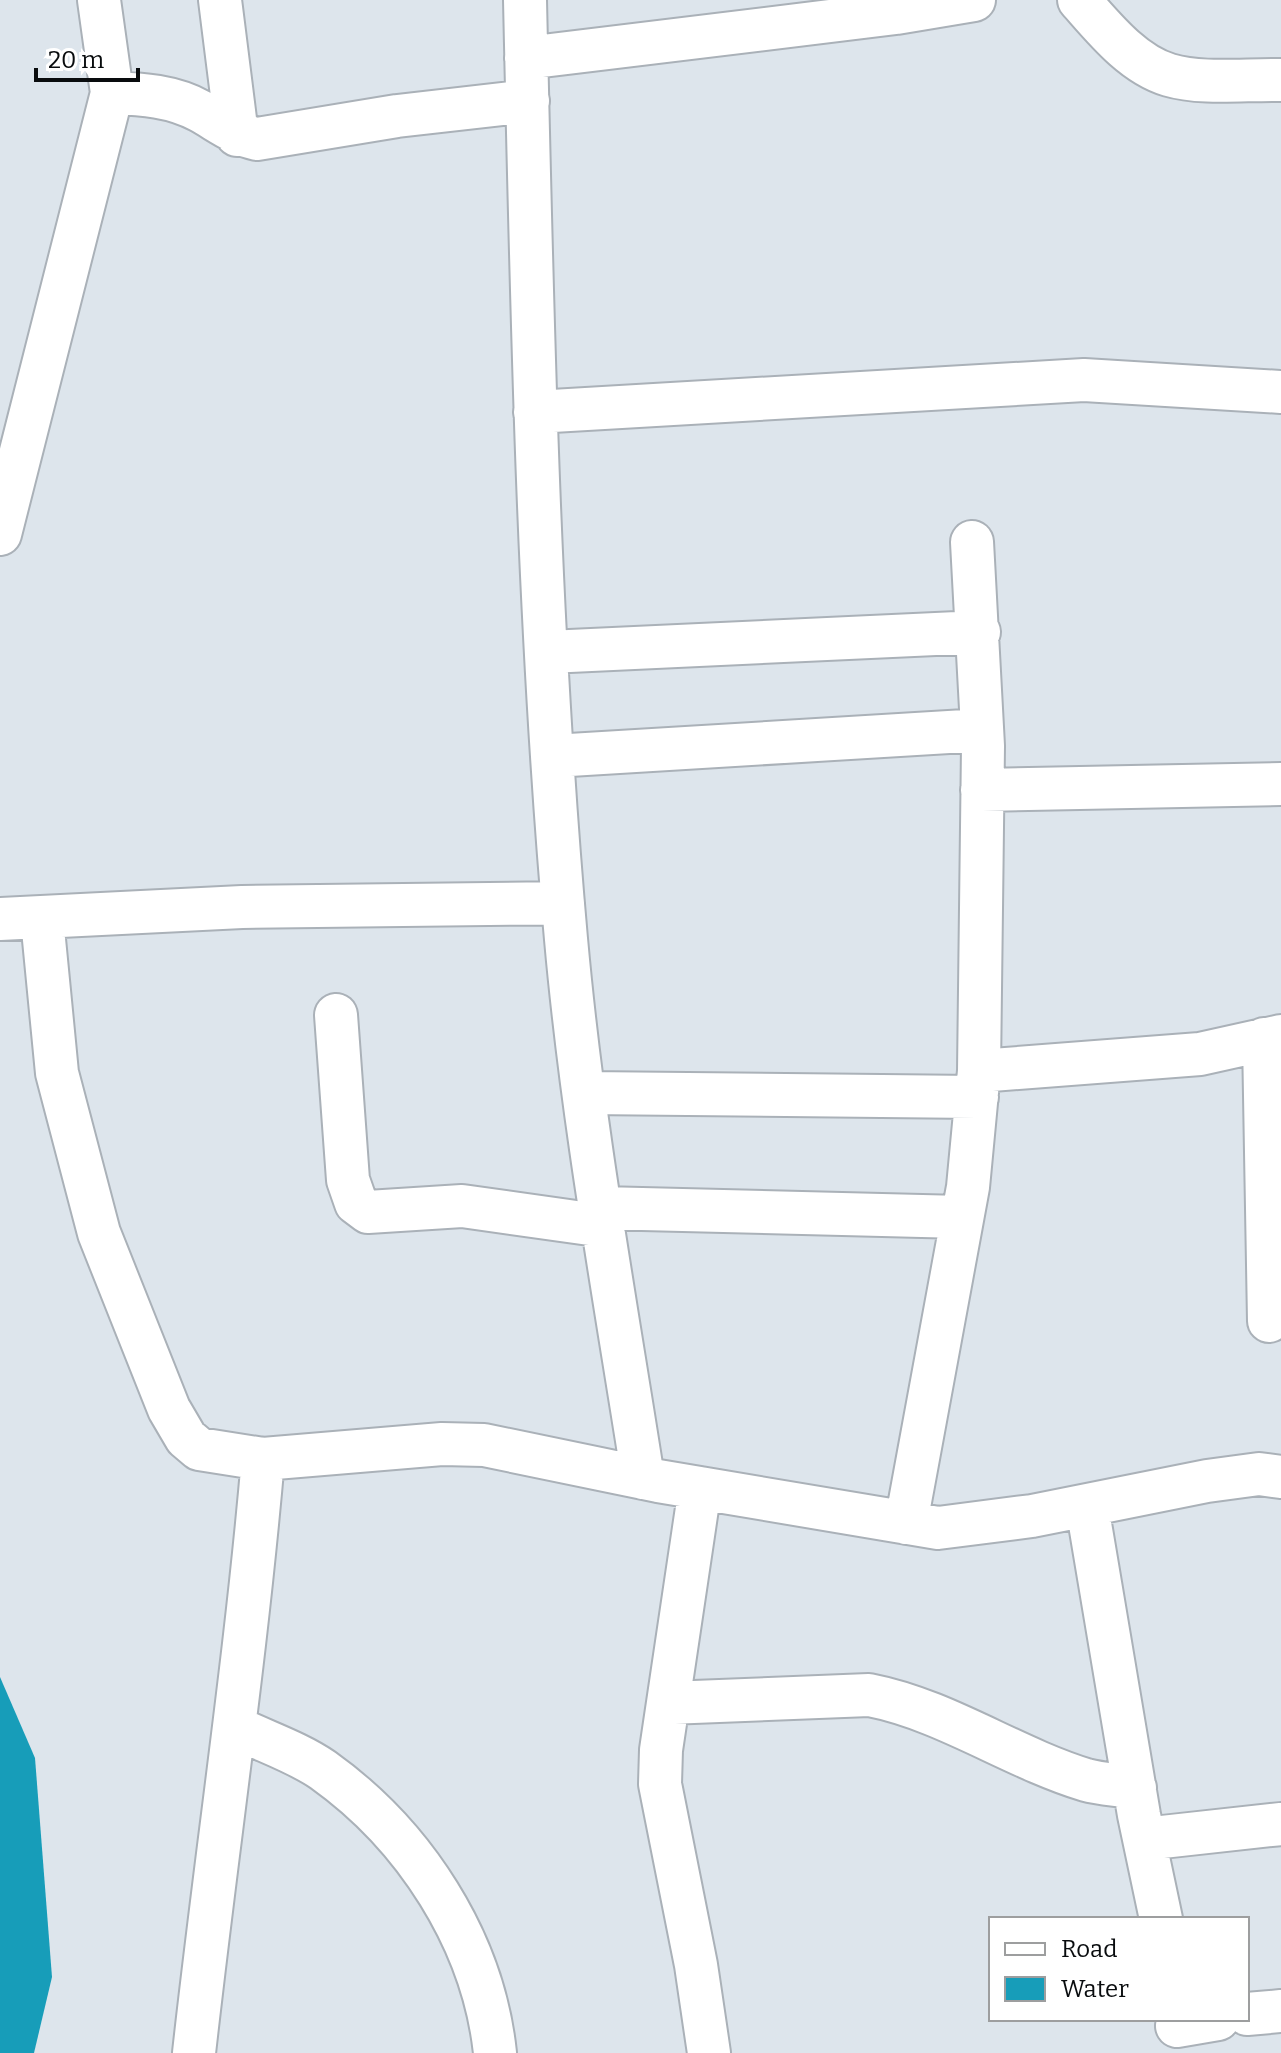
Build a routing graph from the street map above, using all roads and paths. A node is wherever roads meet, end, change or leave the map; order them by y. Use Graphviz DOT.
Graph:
graph roads {
  1 [pos="99,0"];
  2 [pos="220,0"];
  3 [pos="525,0"];
  4 [pos="974,0"];
  5 [pos="1079,0"];
  6 [pos="526,58"];
  7 [pos="1281,80"];
  8 [pos="112,93"];
  9 [pos="528,101"];
  10 [pos="237,135"];
  11 [pos="1281,392"];
  12 [pos="535,412"];
  13 [pos="0,534"];
  14 [pos="972,542"];
  15 [pos="979,632"];
  16 [pos="548,652"];
  17 [pos="982,730"];
  18 [pos="553,756"];
  19 [pos="1281,784"];
  20 [pos="982,790"];
  21 [pos="563,903"];
  22 [pos="0,919"];
  23 [pos="42,919"];
  24 [pos="336,1015"];
  25 [pos="1273,1038"];
  26 [pos="978,1084"];
  27 [pos="586,1093"];
  28 [pos="602,1217"];
  29 [pos="962,1217"];
  30 [pos="1269,1321"];
  31 [pos="263,1459"];
  32 [pos="1281,1477"];
  33 [pos="643,1478"];
  34 [pos="700,1488"];
  35 [pos="1087,1506"];
  36 [pos="906,1523"];
  37 [pos="668,1703"];
  38 [pos="235,1727"];
  39 [pos="1135,1788"];
  40 [pos="1281,1824"];
  41 [pos="1144,1839"];
  42 [pos="1161,1917"];
  43 [pos="1281,2011"];
  44 [pos="1249,2014"];
  45 [pos="1212,2021"];
  46 [pos="1178,2033"];
  47 [pos="194,2053"];
  48 [pos="495,2053"];
  49 [pos="709,2053"];
  1 -- 8 [label="street"];
  2 -- 10 [label="street"];
  3 -- 6 [label="street"];
  4 -- 6 [label="street"];
  5 -- 7 [label="street"];
  6 -- 9 [label="street"];
  8 -- 10 [label="street"];
  8 -- 13 [label="street"];
  9 -- 10 [label="street"];
  9 -- 12 [label="street"];
  11 -- 12 [label="street"];
  12 -- 16 [label="street"];
  14 -- 15 [label="street"];
  15 -- 16 [label="street"];
  15 -- 17 [label="street"];
  16 -- 18 [label="street"];
  17 -- 18 [label="street"];
  17 -- 20 [label="street"];
  18 -- 21 [label="street"];
  19 -- 20 [label="street"];
  20 -- 26 [label="street"];
  21 -- 23 [label="street"];
  21 -- 27 [label="street"];
  22 -- 23 [label="street"];
  23 -- 31 [label="street"];
  24 -- 28 [label="street"];
  25 -- 26 [label="street"];
  25 -- 30 [label="street"];
  26 -- 27 [label="street"];
  26 -- 29 [label="street"];
  27 -- 28 [label="street"];
  28 -- 29 [label="street"];
  28 -- 33 [label="street"];
  29 -- 36 [label="street"];
  31 -- 33 [label="street"];
  31 -- 38 [label="street"];
  32 -- 35 [label="street"];
  33 -- 34 [label="street"];
  34 -- 36 [label="street"];
  34 -- 37 [label="street"];
  35 -- 36 [label="street"];
  35 -- 39 [label="street"];
  37 -- 39 [label="street"];
  37 -- 49 [label="street"];
  38 -- 47 [label="street"];
  38 -- 48 [label="street"];
  39 -- 41 [label="street"];
  40 -- 41 [label="street"];
  41 -- 42 [label="street"];
  43 -- 44 [label="street"];
  45 -- 46 [label="street"];
}
